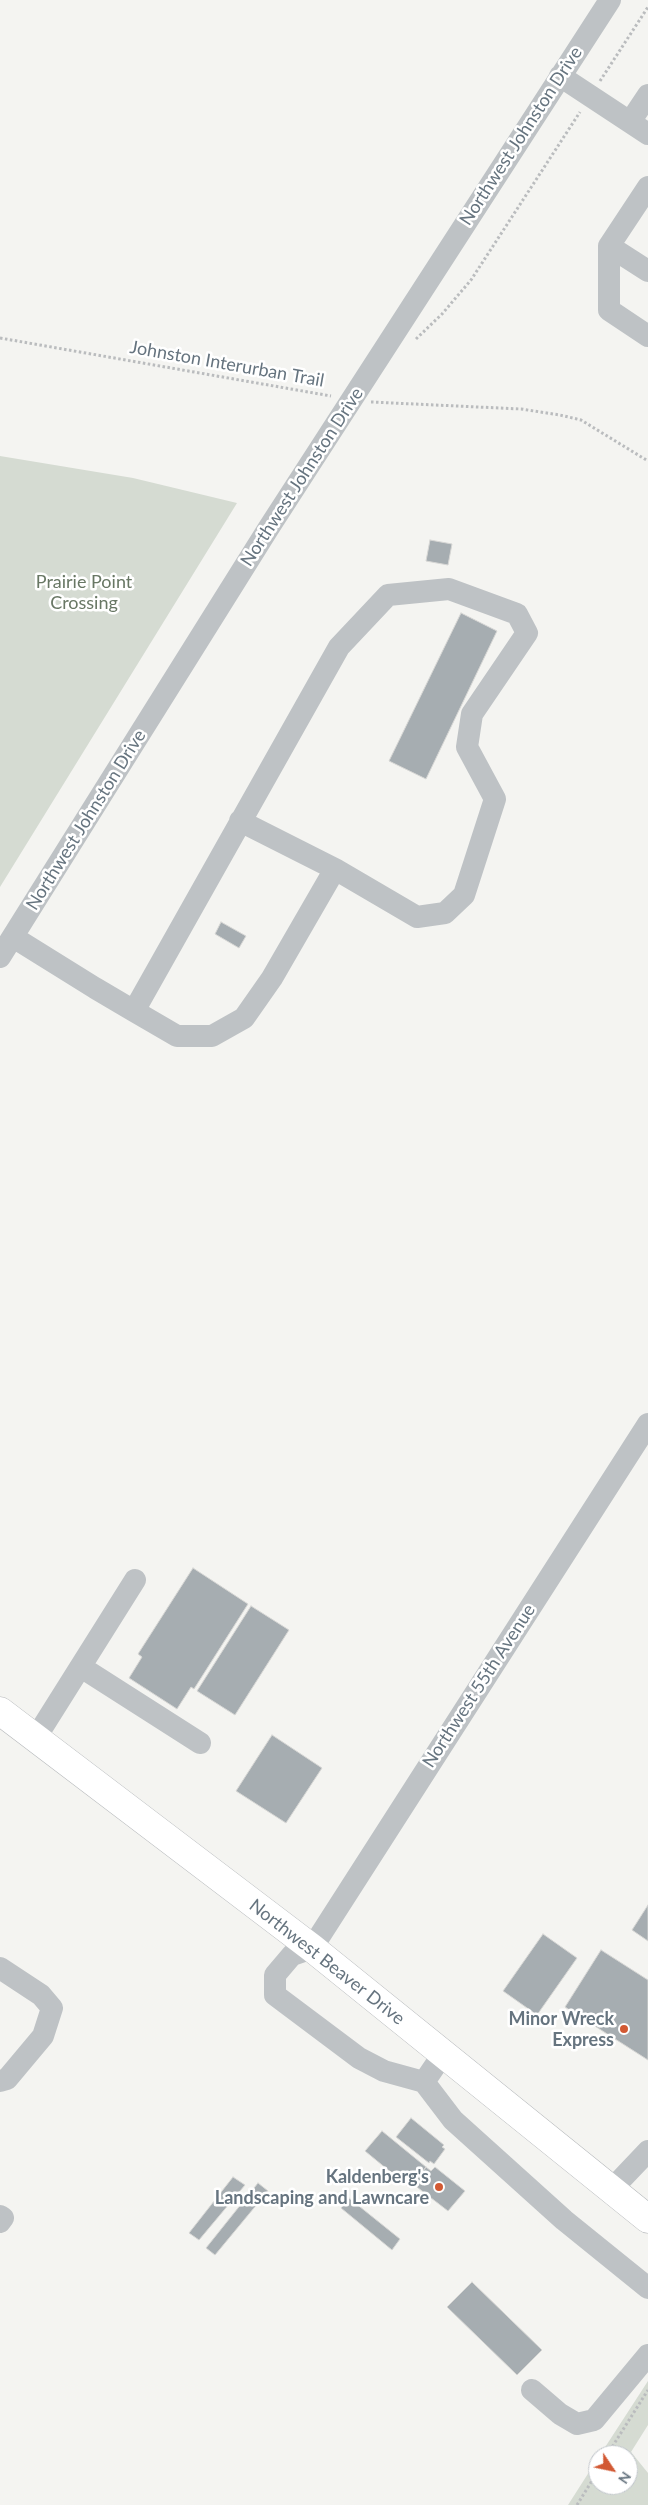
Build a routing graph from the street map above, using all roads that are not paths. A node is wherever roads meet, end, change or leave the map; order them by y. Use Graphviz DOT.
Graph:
graph roads {
  1 [pos="610,0"];
  2 [pos="560,76"];
  3 [pos="648,95"];
  4 [pos="639,128"];
  5 [pos="648,187"];
  6 [pos="610,246"];
  7 [pos="648,271"];
  8 [pos="648,336"];
  9 [pos="240,821"];
  10 [pos="335,869"];
  11 [pos="13,936"];
  12 [pos="0,957"];
  13 [pos="134,1011"];
  14 [pos="648,1424"];
  15 [pos="135,1580"];
  16 [pos="81,1667"];
  17 [pos="0,1711"];
  18 [pos="35,1740"];
  19 [pos="200,1744"];
  20 [pos="312,1948"];
  21 [pos="0,1968"];
  22 [pos="443,2054"];
  23 [pos="0,2081"];
  24 [pos="424,2082"];
  25 [pos="648,2151"];
  26 [pos="611,2190"];
  27 [pos="0,2216"];
  28 [pos="648,2219"];
  29 [pos="0,2222"];
  30 [pos="648,2288"];
  31 [pos="648,2355"];
  32 [pos="532,2390"];
  1 -- 2 [label="street, Northwest Johnston Drive"];
  2 -- 4 [label="street"];
  2 -- 11 [label="street, Northwest Johnston Drive"];
  3 -- 4 [label="street"];
  5 -- 6 [label="street"];
  6 -- 7 [label="street"];
  6 -- 8 [label="street"];
  9 -- 10 [label="street"];
  9 -- 10 [label="street"];
  9 -- 13 [label="street"];
  10 -- 13 [label="street"];
  11 -- 12 [label="street, Northwest Johnston Drive"];
  11 -- 13 [label="street"];
  14 -- 20 [label="street, Northwest 55th Avenue"];
  15 -- 16 [label="street"];
  16 -- 18 [label="street"];
  16 -- 19 [label="street"];
  17 -- 18 [label="main road, Northwest Beaver Drive"];
  18 -- 20 [label="main road, Northwest Beaver Drive"];
  20 -- 22 [label="main road, Northwest Beaver Drive"];
  20 -- 24 [label="street"];
  21 -- 23 [label="street"];
  22 -- 24 [label="street"];
  22 -- 26 [label="main road, Northwest Beaver Drive"];
  24 -- 30 [label="street"];
  25 -- 26 [label="street"];
  26 -- 28 [label="main road, Northwest Beaver Drive"];
  27 -- 29 [label="street"];
  31 -- 32 [label="street"];
}
